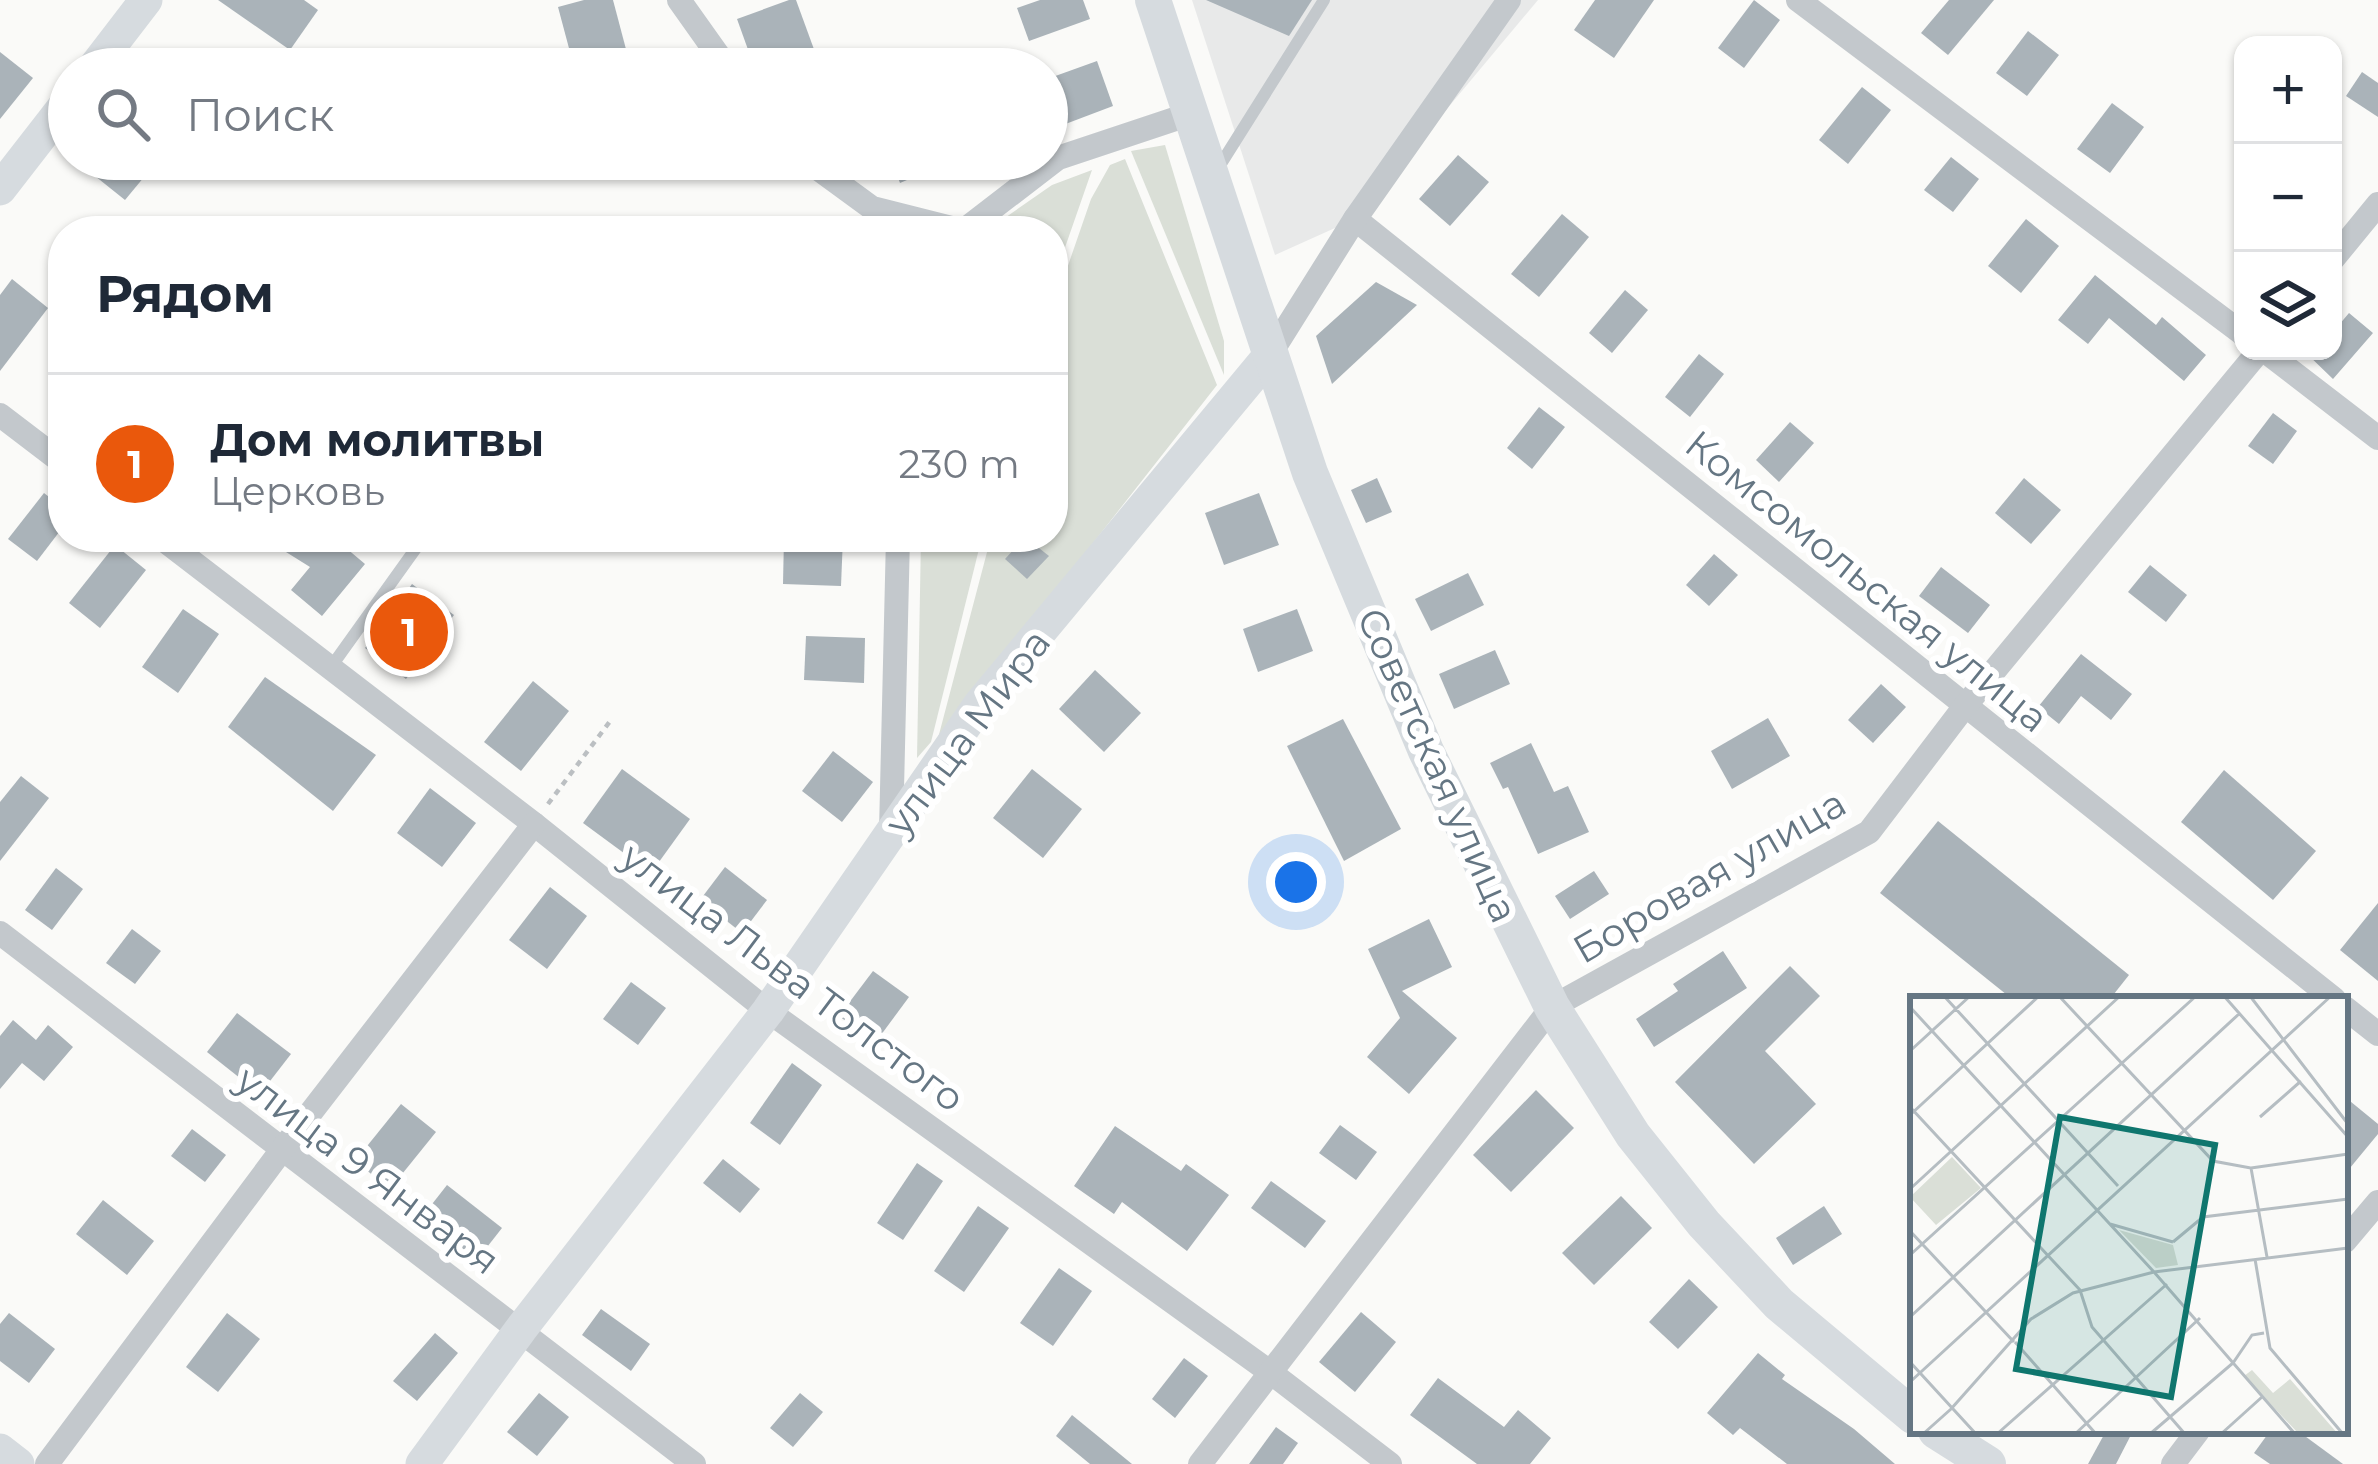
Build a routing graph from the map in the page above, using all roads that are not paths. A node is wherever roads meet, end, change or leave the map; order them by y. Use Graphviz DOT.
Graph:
graph roads {
  1 [pos="146,0"];
  2 [pos="679,0"];
  3 [pos="1153,0"];
  4 [pos="1324,0"];
  5 [pos="1510,0"];
  6 [pos="1798,0"];
  7 [pos="109,48"];
  8 [pos="713,48"];
  9 [pos="1193,113"];
  10 [pos="48,127"];
  11 [pos="1068,155"];
  12 [pos="1213,176"];
  13 [pos="834,180"];
  14 [pos="1029,180"];
  15 [pos="0,189"];
  16 [pos="2378,204"];
  17 [pos="904,216"];
  18 [pos="983,216"];
  19 [pos="1355,219"];
  20 [pos="2339,252"];
  21 [pos="2234,327"];
  22 [pos="1268,356"];
  23 [pos="2254,360"];
  24 [pos="2274,360"];
  25 [pos="0,415"];
  26 [pos="2378,439"];
  27 [pos="48,452"];
  28 [pos="180,552"];
  29 [pos="413,552"];
  30 [pos="898,552"];
  31 [pos="331,667"];
  32 [pos="1966,706"];
  33 [pos="534,824"];
  34 [pos="891,833"];
  35 [pos="0,933"];
  36 [pos="2330,996"];
  37 [pos="1552,1007"];
  38 [pos="768,1010"];
  39 [pos="2348,1010"];
  40 [pos="2378,1034"];
  41 [pos="280,1150"];
  42 [pos="2378,1202"];
  43 [pos="2348,1237"];
  44 [pos="521,1330"];
  45 [pos="1270,1372"];
  46 [pos="1910,1413"];
  47 [pos="1941,1434"];
  48 [pos="2196,1434"];
  49 [pos="0,1450"];
  50 [pos="18,1464"];
  51 [pos="47,1464"];
  52 [pos="422,1464"];
  53 [pos="694,1464"];
  54 [pos="1200,1464"];
  55 [pos="1390,1464"];
  56 [pos="1988,1464"];
  57 [pos="2173,1464"];
  1 -- 7 [label="main road"];
  2 -- 8 [label="street"];
  3 -- 9 [label="main road, Советская улица"];
  4 -- 12 [label="lane"];
  5 -- 19 [label="street, улица Мира"];
  6 -- 21 [label="street"];
  9 -- 11 [label="street"];
  9 -- 12 [label="main road, Советская улица"];
  10 -- 15 [label="main road"];
  12 -- 22 [label="main road, Советская улица"];
  13 -- 17 [label="street"];
  14 -- 18 [label="street"];
  16 -- 20 [label="street"];
  19 -- 22 [label="street, улица Мира"];
  19 -- 32 [label="street, Комсомольская улица"];
  22 -- 34 [label="main road, улица Мира"];
  22 -- 37 [label="main road, Советская улица"];
  23 -- 32 [label="street, Боровая улица"];
  24 -- 26 [label="street"];
  25 -- 27 [label="street"];
  28 -- 31 [label="street, улица Льва Толстого"];
  29 -- 31 [label="lane"];
  30 -- 34 [label="street"];
  31 -- 33 [label="street, улица Льва Толстого"];
  32 -- 36 [label="street, Комсомольская улица"];
  32 -- 37 [label="street, Боровая улица"];
  33 -- 38 [label="street, улица Льва Толстого"];
  33 -- 41 [label="street"];
  34 -- 38 [label="main road, улица Мира"];
  35 -- 41 [label="street, улица 9 Января"];
  37 -- 45 [label="street, Боровая улица"];
  37 -- 46 [label="main road, Советская улица"];
  38 -- 44 [label="main road, улица Мира"];
  38 -- 45 [label="street, улица Льва Толстого"];
  39 -- 40 [label="street"];
  41 -- 44 [label="street, улица 9 Января"];
  41 -- 51 [label="street"];
  42 -- 43 [label="street"];
  44 -- 52 [label="main road, улица Мира"];
  44 -- 53 [label="street, улица 9 Января"];
  45 -- 54 [label="street, Боровая улица"];
  45 -- 55 [label="street, улица Льва Толстого"];
  47 -- 56 [label="main road"];
  48 -- 57 [label="street"];
  49 -- 50 [label="main road"];
}
